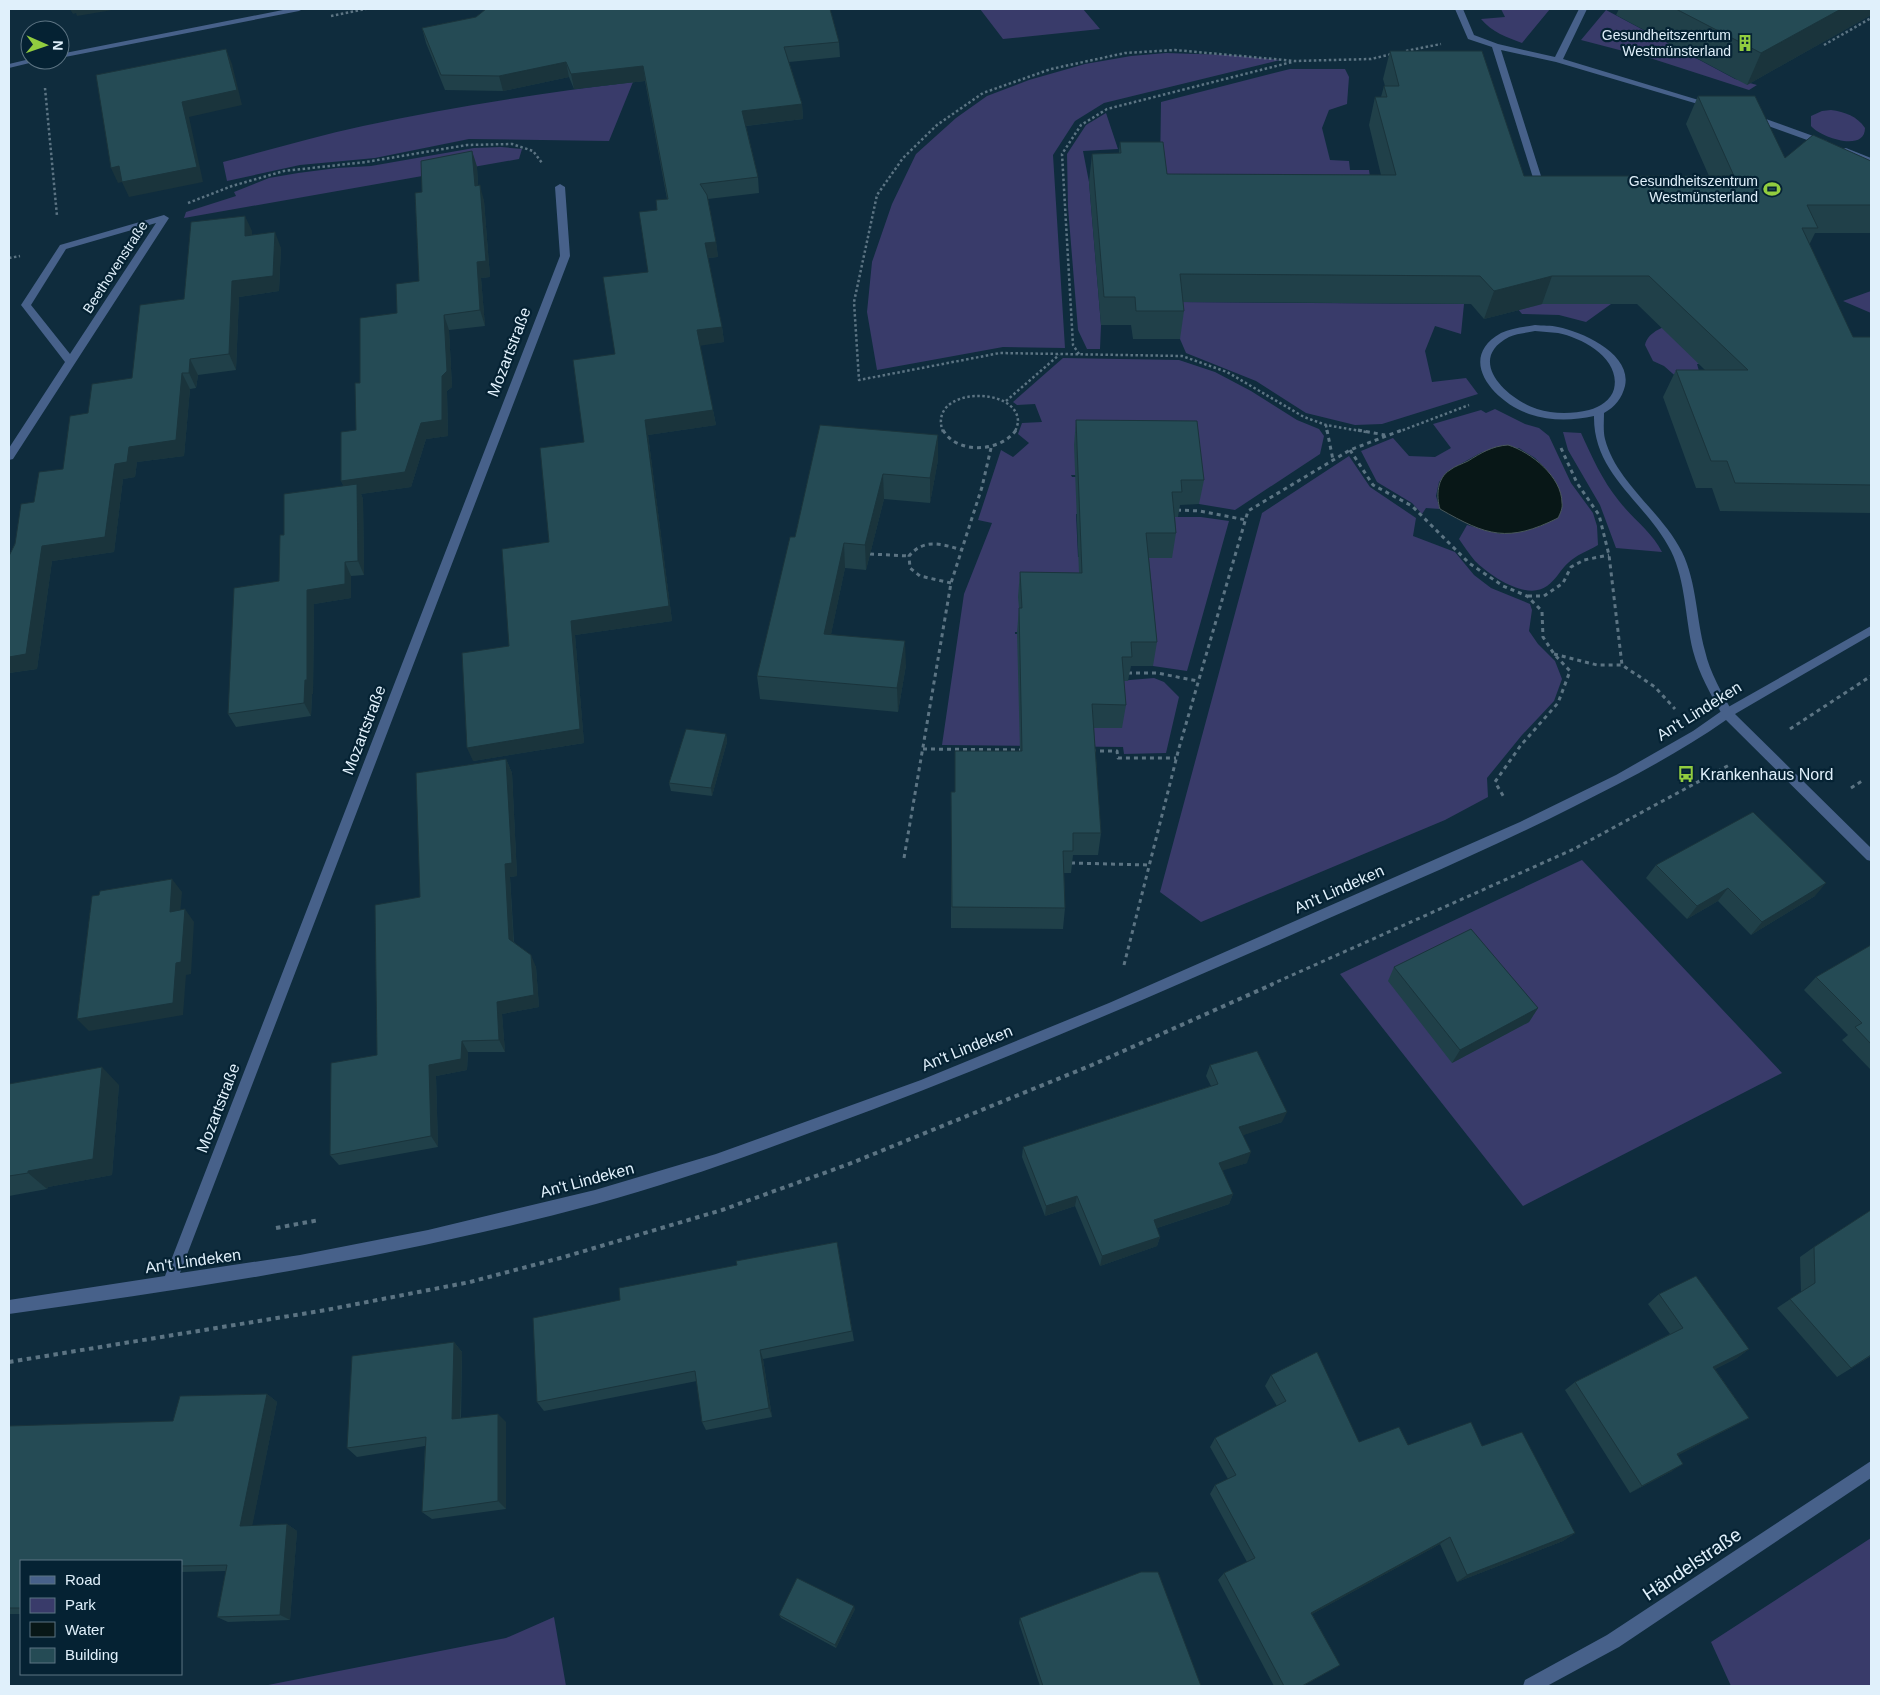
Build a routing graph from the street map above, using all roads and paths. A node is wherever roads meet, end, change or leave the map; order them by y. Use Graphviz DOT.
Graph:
graph roads {
  1 [pos="299,9"];
  2 [pos="1459,9"];
  3 [pos="1583,9"];
  4 [pos="1871,18"];
  5 [pos="1471,37"];
  6 [pos="1824,45"];
  7 [pos="1496,46"];
  8 [pos="70,54"];
  9 [pos="1558,60"];
  10 [pos="1295,61"];
  11 [pos="44,83"];
  12 [pos="1719,107"];
  13 [pos="1748,116"];
  14 [pos="1831,146"];
  15 [pos="1841,149"];
  16 [pos="1871,161"];
  17 [pos="1556,180"];
  18 [pos="560,187"];
  19 [pos="164,218"];
  20 [pos="63,247"];
  21 [pos="1080,354"];
  22 [pos="1059,355"];
  23 [pos="70,361"];
  24 [pos="1501,394"];
  25 [pos="1006,401"];
  26 [pos="1599,412"];
  27 [pos="1556,416"];
  28 [pos="1326,425"];
  29 [pos="1385,435"];
  30 [pos="991,448"];
  31 [pos="1350,450"];
  32 [pos="9,456"];
  33 [pos="1333,460"];
  34 [pos="1177,510"];
  35 [pos="1246,520"];
  36 [pos="962,550"];
  37 [pos="870,554"];
  38 [pos="1609,555"];
  39 [pos="909,556"];
  40 [pos="951,582"];
  41 [pos="1527,596"];
  42 [pos="1871,630"];
  43 [pos="1554,654"];
  44 [pos="1622,665"];
  45 [pos="1128,673"];
  46 [pos="1198,682"];
  47 [pos="1713,688"];
  48 [pos="1675,710"];
  49 [pos="1727,713"];
  50 [pos="1667,715"];
  51 [pos="923,749"];
  52 [pos="1030,750"];
  53 [pos="1088,751"];
  54 [pos="1176,758"];
  55 [pos="1513,795"];
  56 [pos="1504,799"];
  57 [pos="1497,803"];
  58 [pos="1524,826"];
  59 [pos="1871,856"];
  60 [pos="904,858"];
  61 [pos="1070,863"];
  62 [pos="1148,865"];
  63 [pos="1133,963"];
  64 [pos="329,1218"];
  65 [pos="271,1228"];
  66 [pos="170,1281"];
  67 [pos="9,1307"];
  68 [pos="1871,1469"];
  69 [pos="1530,1686"];
  1 -- 8 [label="street"];
  2 -- 5 [label="street"];
  3 -- 9 [label="street"];
  4 -- 6 [label="path"];
  5 -- 7 [label="street"];
  5 -- 10 [label="path"];
  7 -- 9 [label="street"];
  7 -- 17 [label="street"];
  9 -- 12 [label="street"];
  10 -- 21 [label="path"];
  10 -- 22 [label="path"];
  11 -- 20 [label="path"];
  13 -- 14 [label="street"];
  15 -- 16 [label="street"];
  18 -- 19 [label="path"];
  18 -- 66 [label="street, Mozartstraße"];
  19 -- 20 [label="street, Beethovenstraße"];
  19 -- 23 [label="street, Beethovenstraße"];
  20 -- 23 [label="street"];
  21 -- 22 [label="path"];
  21 -- 28 [label="path"];
  22 -- 25 [label="path"];
  23 -- 32 [label="street, Beethovenstraße"];
  24 -- 26 [label="street"];
  24 -- 27 [label="street"];
  24 -- 29 [label="path"];
  25 -- 30 [label="path"];
  25 -- 30 [label="path"];
  26 -- 27 [label="street"];
  26 -- 47 [label="street"];
  27 -- 38 [label="path"];
  28 -- 29 [label="path"];
  28 -- 33 [label="path"];
  29 -- 31 [label="path"];
  30 -- 36 [label="path"];
  31 -- 33 [label="path"];
  31 -- 41 [label="path"];
  33 -- 35 [label="path"];
  34 -- 35 [label="path"];
  35 -- 46 [label="path"];
  36 -- 39 [label="path"];
  36 -- 40 [label="path"];
  37 -- 39 [label="path"];
  38 -- 41 [label="path"];
  38 -- 44 [label="path"];
  39 -- 40 [label="path"];
  40 -- 51 [label="path"];
  41 -- 43 [label="path"];
  42 -- 49 [label="street, An't Lindeken"];
  43 -- 44 [label="path"];
  43 -- 56 [label="path"];
  44 -- 48 [label="path"];
  45 -- 46 [label="path"];
  46 -- 54 [label="path"];
  47 -- 48 [label="path"];
  47 -- 49 [label="street"];
  48 -- 50 [label="path"];
  49 -- 58 [label="street, An't Lindeken"];
  49 -- 59 [label="street"];
  51 -- 52 [label="path"];
  51 -- 60 [label="path"];
  53 -- 54 [label="path"];
  54 -- 62 [label="path"];
  55 -- 56 [label="path"];
  56 -- 57 [label="path"];
  56 -- 58 [label="path"];
  58 -- 66 [label="street, An't Lindeken"];
  61 -- 62 [label="path"];
  62 -- 63 [label="path"];
  64 -- 65 [label="path"];
  66 -- 67 [label="street, An't Lindeken"];
  68 -- 69 [label="street, Händelstraße"];
}
